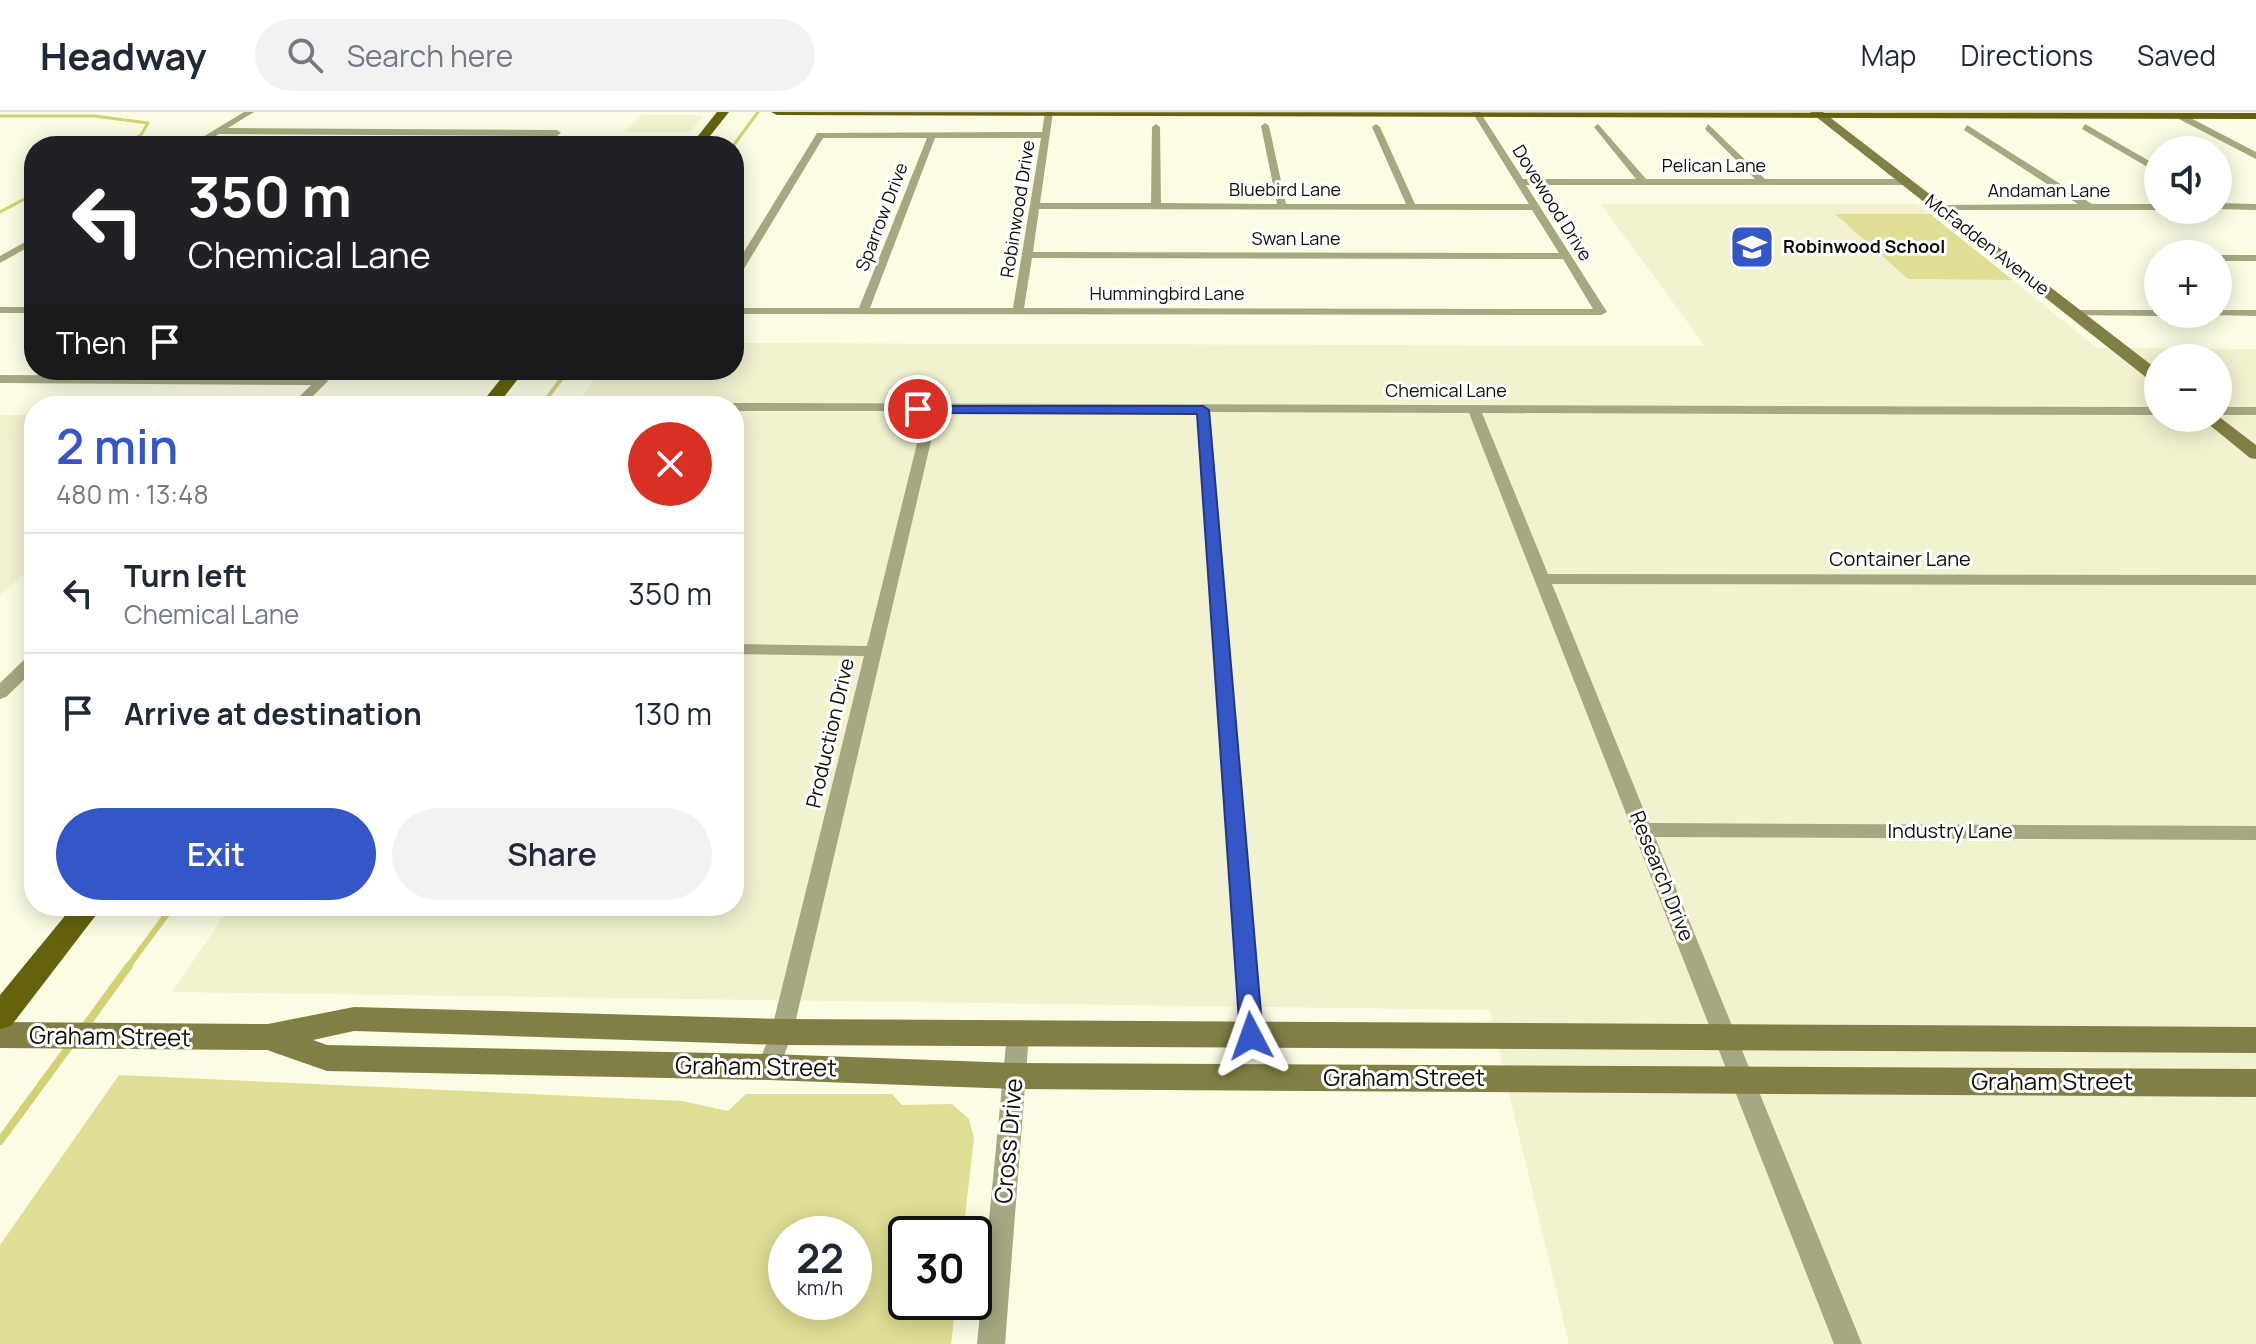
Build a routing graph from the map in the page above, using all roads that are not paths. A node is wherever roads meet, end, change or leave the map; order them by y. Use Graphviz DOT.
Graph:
graph roads {
  1 [pos="250,112"];
  2 [pos="723,112"];
  3 [pos="777,112"];
  4 [pos="1048,113"];
  5 [pos="1477,113"];
  6 [pos="1818,114"];
  7 [pos="2178,115"];
  8 [pos="2256,116"];
  9 [pos="1265,126"];
  10 [pos="1156,127"];
  11 [pos="1376,127"];
  12 [pos="1598,127"];
  13 [pos="1708,127"];
  14 [pos="2085,127"];
  15 [pos="1967,128"];
  16 [pos="218,131"];
  17 [pos="333,131"];
  18 [pos="446,132"];
  19 [pos="932,135"];
  20 [pos="1045,135"];
  21 [pos="209,136"];
  22 [pos="326,136"];
  23 [pos="441,136"];
  24 [pos="554,136"];
  25 [pos="704,136"];
  26 [pos="2256,156"];
  27 [pos="2144,162"];
  28 [pos="1521,182"];
  29 [pos="1643,182"];
  30 [pos="1763,182"];
  31 [pos="1906,182"];
  32 [pos="1034,206"];
  33 [pos="1156,206"];
  34 [pos="1282,206"];
  35 [pos="2232,206"];
  36 [pos="1412,207"];
  37 [pos="1536,207"];
  38 [pos="2089,207"];
  39 [pos="2144,207"];
  40 [pos="2256,207"];
  41 [pos="1940,208"];
  42 [pos="24,246"];
  43 [pos="1027,255"];
  44 [pos="1566,256"];
  45 [pos="2232,258"];
  46 [pos="2256,258"];
  47 [pos="0,260"];
  48 [pos="744,260"];
  49 [pos="0,310"];
  50 [pos="24,310"];
  51 [pos="744,311"];
  52 [pos="863,311"];
  53 [pos="1018,312"];
  54 [pos="1601,312"];
  55 [pos="2075,313"];
  56 [pos="2144,313"];
  57 [pos="2232,313"];
  58 [pos="2256,313"];
  59 [pos="2144,367"];
  60 [pos="0,379"];
  61 [pos="24,379"];
  62 [pos="161,380"];
  63 [pos="509,380"];
  64 [pos="306,396"];
  65 [pos="496,396"];
  66 [pos="744,407"];
  67 [pos="932,409"];
  68 [pos="1474,409"];
  69 [pos="1203,410"];
  70 [pos="2144,411"];
  71 [pos="2232,411"];
  72 [pos="2256,411"];
  73 [pos="2228,432"];
  74 [pos="2256,454"];
  75 [pos="1543,579"];
  76 [pos="2256,580"];
  77 [pos="744,649"];
  78 [pos="873,651"];
  79 [pos="24,670"];
  80 [pos="0,693"];
  81 [pos="1644,830"];
  82 [pos="2256,833"];
  83 [pos="81,916"];
  84 [pos="0,1017"];
  85 [pos="782,1032"];
  86 [pos="1018,1034"];
  87 [pos="0,1035"];
  88 [pos="1251,1036"];
  89 [pos="268,1037"];
  90 [pos="1725,1039"];
  91 [pos="2256,1040"];
  92 [pos="769,1067"];
  93 [pos="1015,1076"];
  94 [pos="1742,1081"];
  95 [pos="2256,1083"];
  96 [pos="991,1344"];
  97 [pos="1848,1344"];
  1 -- 16 [label="street"];
  2 -- 25 [label="main road"];
  3 -- 4 [label="main road"];
  4 -- 5 [label="main road"];
  4 -- 20 [label="street, Robinwood Drive"];
  5 -- 6 [label="main road"];
  5 -- 28 [label="street, Dovewood Drive"];
  6 -- 7 [label="main road"];
  6 -- 31 [label="street, McFadden Avenue"];
  7 -- 8 [label="main road"];
  7 -- 26 [label="street"];
  9 -- 34 [label="street"];
  10 -- 33 [label="street"];
  11 -- 36 [label="street"];
  12 -- 29 [label="street"];
  13 -- 30 [label="street"];
  14 -- 27 [label="street"];
  15 -- 38 [label="street"];
  16 -- 17 [label="street"];
  16 -- 21 [label="street"];
  17 -- 18 [label="street"];
  17 -- 22 [label="street"];
  18 -- 23 [label="street"];
  18 -- 24 [label="street"];
  19 -- 20 [label="street"];
  19 -- 48 [label="street"];
  19 -- 52 [label="street, Sparrow Drive"];
  20 -- 32 [label="street, Robinwood Drive"];
  28 -- 29 [label="street, Pelican Lane"];
  28 -- 37 [label="street, Dovewood Drive"];
  29 -- 30 [label="street, Pelican Lane"];
  30 -- 31 [label="street, Pelican Lane"];
  31 -- 41 [label="street, McFadden Avenue"];
  32 -- 33 [label="street, Bluebird Lane"];
  32 -- 43 [label="street, Robinwood Drive"];
  33 -- 34 [label="street, Bluebird Lane"];
  34 -- 36 [label="street, Bluebird Lane"];
  35 -- 40 [label="street"];
  36 -- 37 [label="street, Bluebird Lane"];
  37 -- 44 [label="street, Dovewood Drive"];
  38 -- 39 [label="street, Andaman Lane"];
  38 -- 41 [label="street, Andaman Lane"];
  41 -- 55 [label="street, McFadden Avenue"];
  42 -- 47 [label="street"];
  43 -- 44 [label="street, Swan Lane"];
  43 -- 53 [label="street, Robinwood Drive"];
  44 -- 54 [label="street, Dovewood Drive"];
  45 -- 46 [label="street"];
  49 -- 50 [label="street"];
  51 -- 52 [label="street, Hummingbird Lane"];
  52 -- 53 [label="street, Hummingbird Lane"];
  53 -- 54 [label="street, Hummingbird Lane"];
  55 -- 56 [label="street"];
  55 -- 59 [label="street, McFadden Avenue"];
  57 -- 58 [label="street"];
  60 -- 61 [label="street"];
  62 -- 64 [label="street"];
  63 -- 65 [label="main road"];
  66 -- 67 [label="street, Chemical Lane"];
  67 -- 69 [label="street, Chemical Lane"];
  67 -- 78 [label="street, Production Drive"];
  68 -- 69 [label="street, Chemical Lane"];
  68 -- 70 [label="street, Chemical Lane"];
  68 -- 75 [label="street, Research Drive"];
  69 -- 88 [label="street"];
  71 -- 72 [label="street"];
  73 -- 74 [label="street"];
  75 -- 76 [label="street, Container Lane"];
  75 -- 81 [label="street, Research Drive"];
  77 -- 78 [label="street"];
  78 -- 85 [label="street, Production Drive"];
  79 -- 80 [label="street"];
  81 -- 82 [label="street, Industry Lane"];
  81 -- 90 [label="street, Research Drive"];
  83 -- 84 [label="main road"];
  85 -- 86 [label="street, Graham Street"];
  85 -- 89 [label="street, Graham Street"];
  85 -- 92 [label="street, Production Drive"];
  86 -- 88 [label="street, Graham Street"];
  86 -- 93 [label="street, Cross Drive"];
  87 -- 89 [label="street, Graham Street"];
  88 -- 90 [label="street, Graham Street"];
  89 -- 92 [label="street, Graham Street"];
  90 -- 91 [label="street, Graham Street"];
  90 -- 94 [label="street, Research Drive"];
  92 -- 93 [label="street, Graham Street"];
  93 -- 94 [label="street, Graham Street"];
  93 -- 96 [label="street, Cross Drive"];
  94 -- 95 [label="street, Graham Street"];
  94 -- 97 [label="street, Research Drive"];
}
